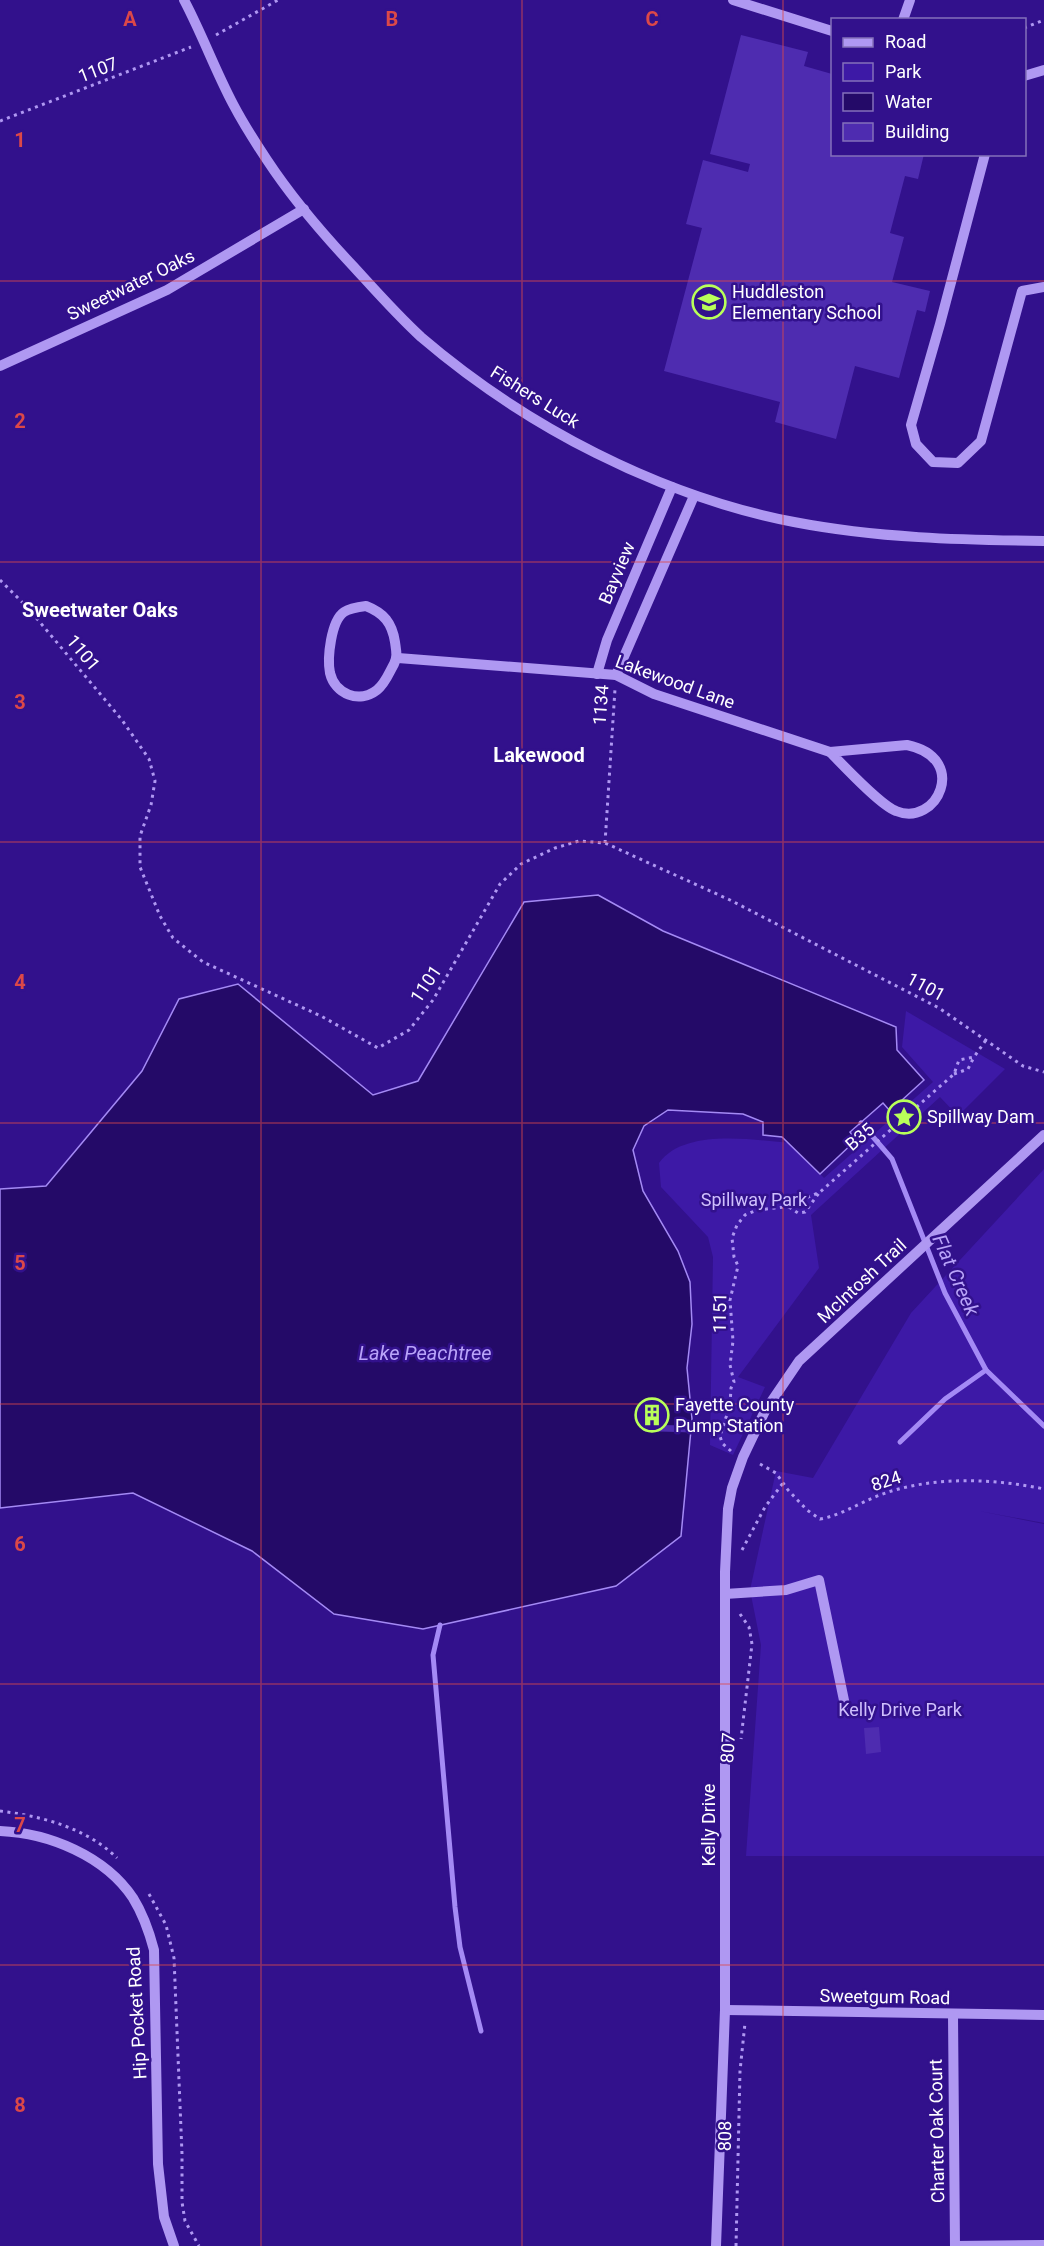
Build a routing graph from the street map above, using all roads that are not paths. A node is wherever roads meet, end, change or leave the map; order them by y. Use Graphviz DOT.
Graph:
graph roads {
  1 [pos="184,0"];
  2 [pos="733,0"];
  3 [pos="910,0"];
  4 [pos="904,18"];
  5 [pos="831,30"];
  6 [pos="1044,70"];
  7 [pos="1026,75"];
  8 [pos="984,156"];
  9 [pos="304,209"];
  10 [pos="1044,287"];
  11 [pos="0,366"];
  12 [pos="672,487"];
  13 [pos="694,496"];
  14 [pos="1044,541"];
  15 [pos="398,658"];
  16 [pos="597,674"];
  17 [pos="616,675"];
  18 [pos="830,752"];
  19 [pos="1044,1135"];
  20 [pos="765,1411"];
  21 [pos="726,1594"];
  22 [pos="846,1710"];
  23 [pos="0,1832"];
  24 [pos="725,2010"];
  25 [pos="952,2015"];
  26 [pos="1044,2015"];
  27 [pos="1044,2245"];
  28 [pos="174,2246"];
  29 [pos="716,2246"];
  30 [pos="955,2246"];
  1 -- 9 [label="street, Fishers Luck"];
  2 -- 5 [label="street"];
  3 -- 4 [label="street"];
  6 -- 7 [label="street"];
  8 -- 10 [label="street"];
  9 -- 11 [label="street, Sweetwater Oaks"];
  9 -- 12 [label="street, Fishers Luck"];
  12 -- 13 [label="street, Fishers Luck"];
  12 -- 16 [label="street, Bayview"];
  13 -- 14 [label="street, Fishers Luck"];
  13 -- 17 [label="street"];
  15 -- 15 [label="street"];
  15 -- 16 [label="street, Lakewood Lane"];
  16 -- 17 [label="street, Lakewood Lane"];
  17 -- 18 [label="street, Lakewood Lane"];
  18 -- 18 [label="street, Lakewood Lane"];
  19 -- 20 [label="street, McIntosh Trail"];
  20 -- 21 [label="street, Kelly Drive"];
  21 -- 22 [label="street"];
  21 -- 24 [label="street, Kelly Drive"];
  23 -- 28 [label="street, Hip Pocket Road"];
  24 -- 25 [label="street, Sweetgum Road"];
  24 -- 29 [label="street, Kelly Drive"];
  25 -- 26 [label="street, Sweetgum Road"];
  25 -- 30 [label="street, Charter Oak Court"];
  27 -- 30 [label="street"];
}
